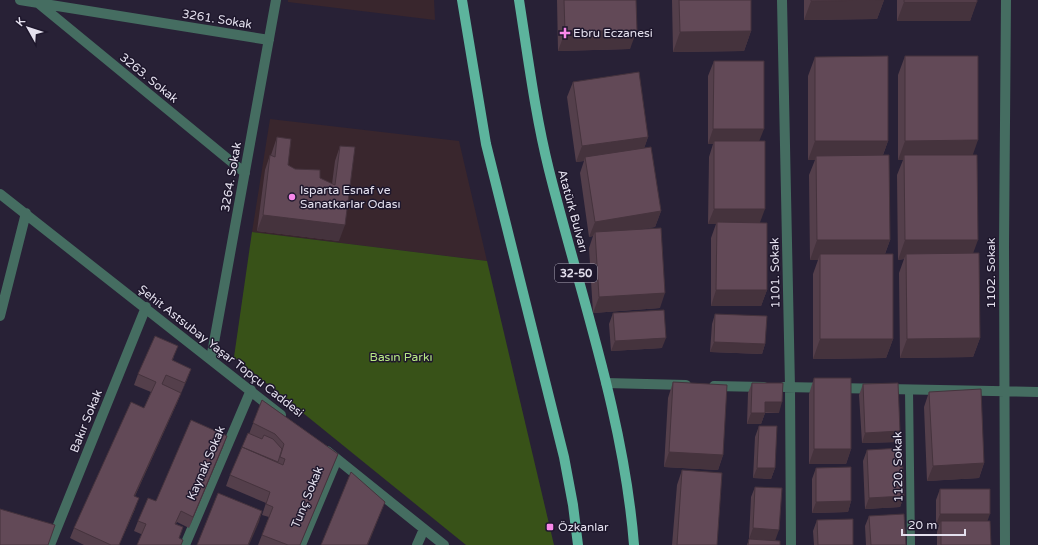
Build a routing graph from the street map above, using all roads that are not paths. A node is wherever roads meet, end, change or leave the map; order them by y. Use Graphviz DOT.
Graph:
graph roads {
  1 [pos="20,0"];
  2 [pos="276,0"];
  3 [pos="462,0"];
  4 [pos="519,0"];
  5 [pos="782,0"];
  6 [pos="1006,0"];
  7 [pos="38,3"];
  8 [pos="268,40"];
  9 [pos="245,173"];
  10 [pos="0,194"];
  11 [pos="26,213"];
  12 [pos="146,307"];
  13 [pos="0,316"];
  14 [pos="211,358"];
  15 [pos="606,383"];
  16 [pos="790,387"];
  17 [pos="251,390"];
  18 [pos="909,390"];
  19 [pos="1004,391"];
  20 [pos="1038,392"];
  21 [pos="288,420"];
  22 [pos="318,444"];
  23 [pos="337,459"];
  24 [pos="424,529"];
  25 [pos="50,545"];
  26 [pos="185,545"];
  27 [pos="301,545"];
  28 [pos="417,545"];
  29 [pos="444,545"];
  30 [pos="578,545"];
  31 [pos="634,545"];
  32 [pos="791,545"];
  33 [pos="911,545"];
  34 [pos="1005,545"];
  1 -- 7 [label="street, 3261. Sokak"];
  2 -- 8 [label="street, 3264. Sokak"];
  3 -- 30 [label="main road"];
  4 -- 15 [label="main road, Atatürk Bulvarı / 32-50"];
  5 -- 16 [label="street, 1101. Sokak"];
  6 -- 19 [label="street, 1102. Sokak"];
  7 -- 8 [label="street, 3261. Sokak"];
  7 -- 9 [label="street, 3263. Sokak"];
  8 -- 9 [label="street, 3264. Sokak"];
  9 -- 14 [label="street, 3264. Sokak"];
  10 -- 11 [label="street, Şehit Astsubay Yaşar Topçu Caddesi"];
  11 -- 12 [label="street, Şehit Astsubay Yaşar Topçu Caddesi"];
  11 -- 13 [label="street"];
  12 -- 14 [label="street, Şehit Astsubay Yaşar Topçu Caddesi"];
  12 -- 25 [label="street, Bakır Sokak"];
  14 -- 17 [label="street, Şehit Astsubay Yaşar Topçu Caddesi"];
  15 -- 16 [label="street"];
  15 -- 31 [label="main road, Atatürk Bulvarı / 32-50"];
  16 -- 18 [label="street"];
  16 -- 32 [label="street, 1101. Sokak"];
  17 -- 21 [label="street, Şehit Astsubay Yaşar Topçu Caddesi"];
  17 -- 26 [label="street, Kaynak Sokak"];
  18 -- 19 [label="street"];
  18 -- 33 [label="lane, 1120. Sokak"];
  19 -- 20 [label="street"];
  19 -- 34 [label="street, 1102. Sokak"];
  22 -- 23 [label="street"];
  23 -- 24 [label="street"];
  23 -- 27 [label="street, Tunç Sokak"];
  24 -- 28 [label="street"];
  24 -- 29 [label="street"];
}
